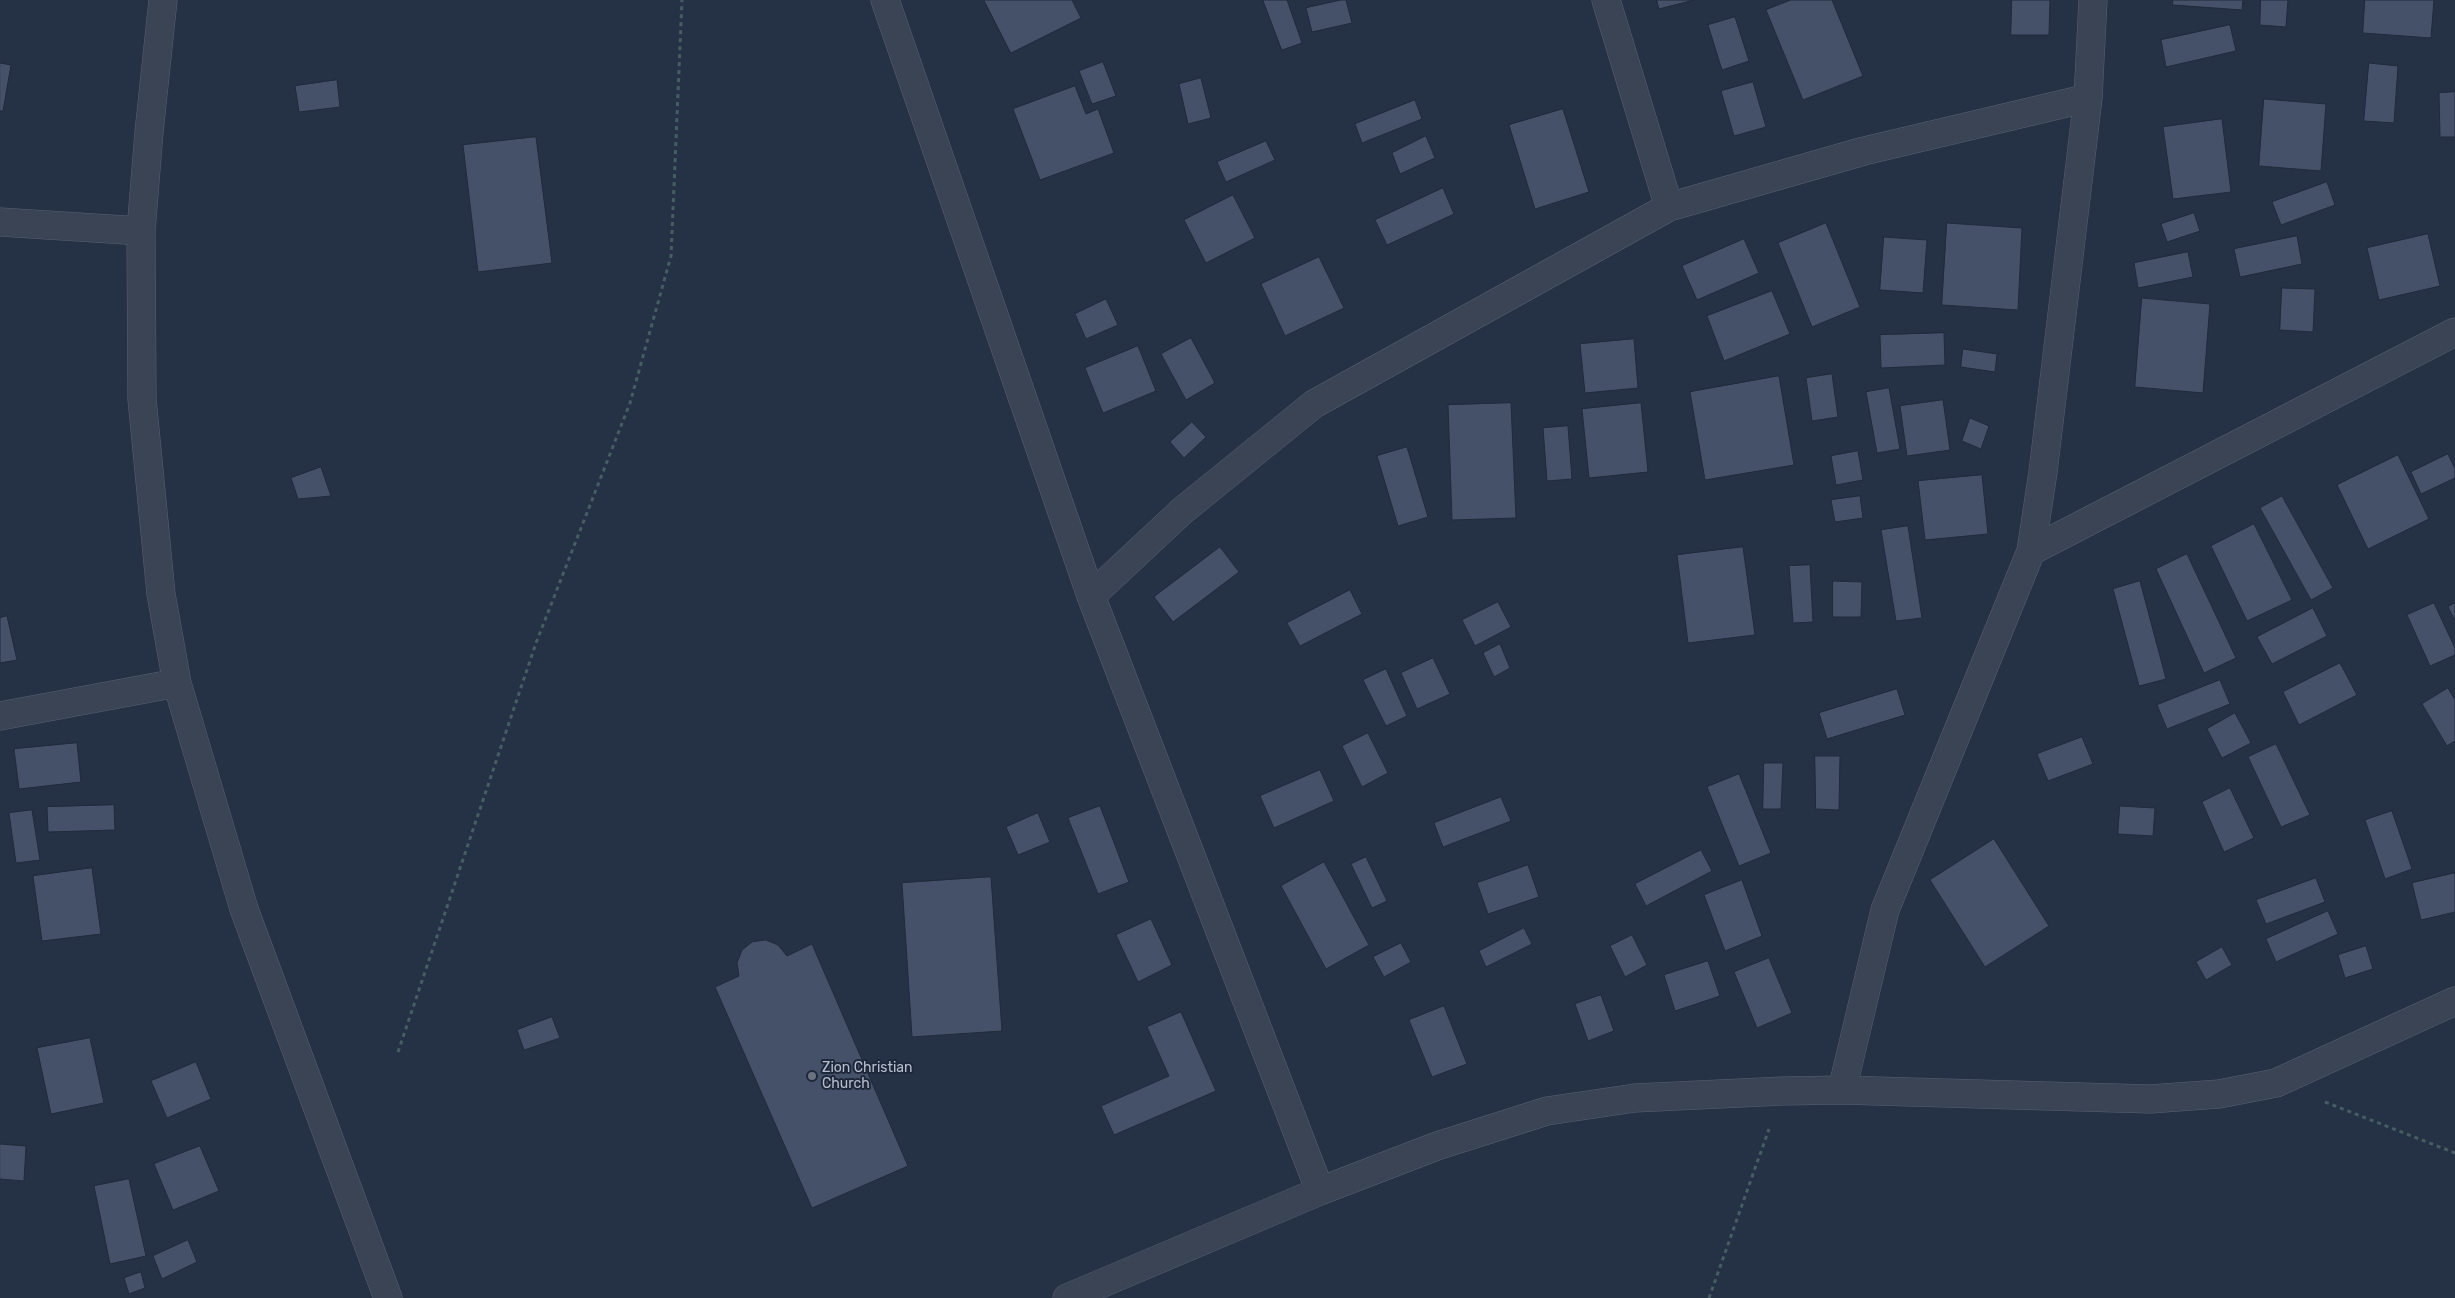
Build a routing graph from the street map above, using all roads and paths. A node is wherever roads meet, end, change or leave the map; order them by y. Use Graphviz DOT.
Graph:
graph roads {
  1 [pos="163,0"];
  2 [pos="682,0"];
  3 [pos="885,0"];
  4 [pos="1606,0"];
  5 [pos="2092,0"];
  6 [pos="2088,98"];
  7 [pos="1669,207"];
  8 [pos="0,222"];
  9 [pos="141,231"];
  10 [pos="2455,332"];
  11 [pos="2031,550"];
  12 [pos="1091,596"];
  13 [pos="176,683"];
  14 [pos="0,716"];
  15 [pos="2455,1001"];
  16 [pos="398,1052"];
  17 [pos="2276,1083"];
  18 [pos="1842,1090"];
  19 [pos="1783,1091"];
  20 [pos="2455,1153"];
  21 [pos="1320,1191"];
  22 [pos="388,1298"];
  23 [pos="1067,1298"];
  24 [pos="1710,1298"];
  1 -- 9 [label="street"];
  2 -- 16 [label="path"];
  3 -- 12 [label="street"];
  4 -- 7 [label="street"];
  5 -- 6 [label="street"];
  6 -- 7 [label="street"];
  6 -- 11 [label="street"];
  7 -- 12 [label="street"];
  8 -- 9 [label="street"];
  9 -- 13 [label="street"];
  10 -- 11 [label="street"];
  11 -- 18 [label="street"];
  12 -- 21 [label="street"];
  13 -- 14 [label="street"];
  13 -- 22 [label="street"];
  15 -- 17 [label="street"];
  17 -- 18 [label="street"];
  17 -- 20 [label="path"];
  18 -- 19 [label="street"];
  19 -- 21 [label="street"];
  19 -- 24 [label="path"];
  21 -- 23 [label="street"];
}
